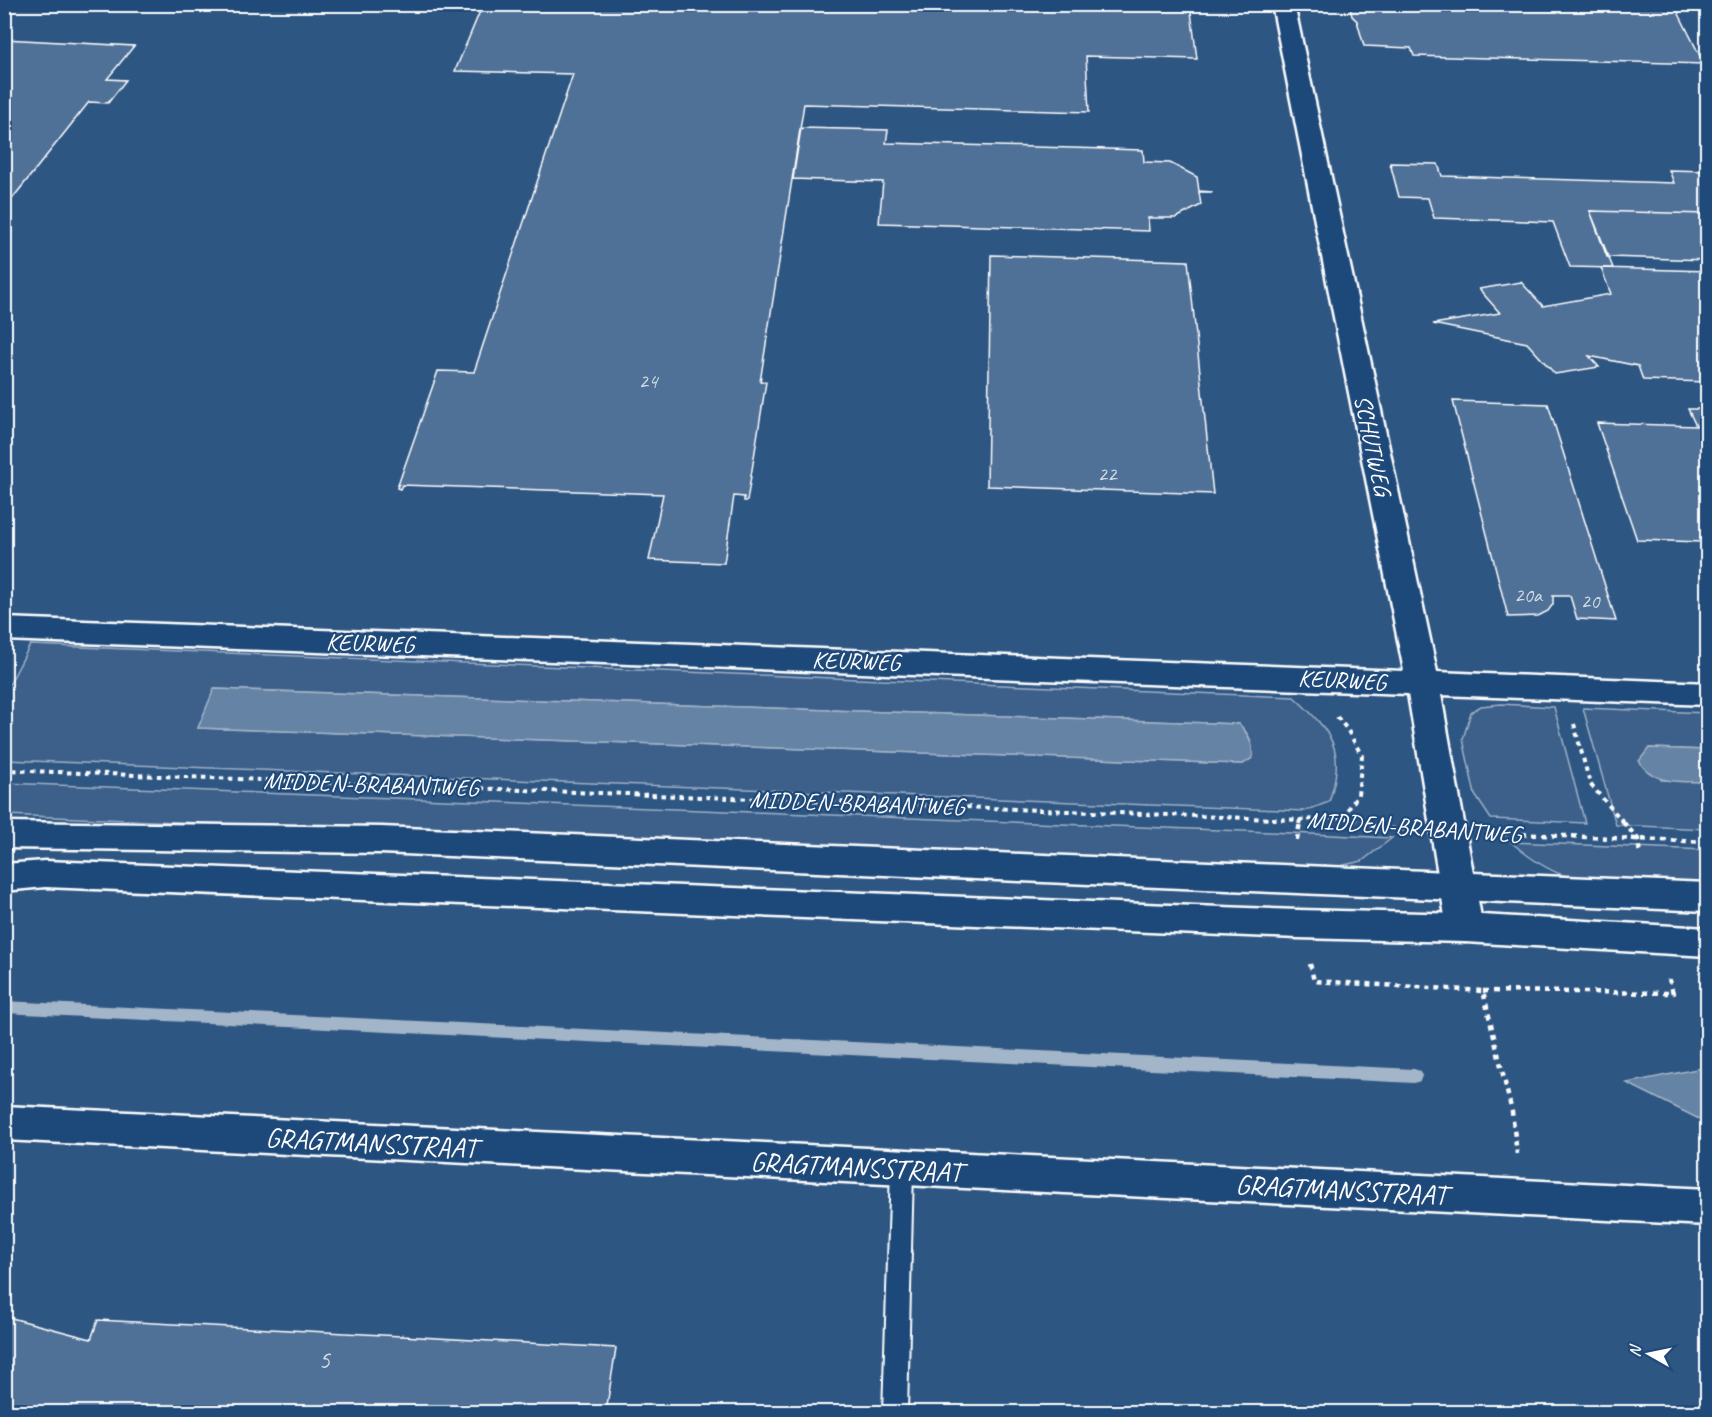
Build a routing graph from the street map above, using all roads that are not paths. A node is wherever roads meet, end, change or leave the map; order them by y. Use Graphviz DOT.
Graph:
graph roads {
  1 [pos="1283,4"];
  2 [pos="4,629"];
  3 [pos="1423,684"];
  4 [pos="1707,694"];
  5 [pos="4,835"];
  6 [pos="4,878"];
  7 [pos="1457,887"];
  8 [pos="1707,897"];
  9 [pos="1465,928"];
  10 [pos="1707,942"];
  11 [pos="4,1123"];
  12 [pos="902,1169"];
  13 [pos="1707,1207"];
  14 [pos="895,1413"];
  1 -- 3 [label="street, SCHUTWEG"];
  2 -- 3 [label="street, KEURWEG"];
  3 -- 4 [label="street, KEURWEG"];
  3 -- 7 [label="street, SCHUTWEG"];
  5 -- 7 [label="street"];
  6 -- 9 [label="street"];
  7 -- 8 [label="street"];
  7 -- 9 [label="street, SCHUTWEG"];
  9 -- 10 [label="street"];
  11 -- 12 [label="street, GRAGTMANSSTRAAT"];
  12 -- 13 [label="street, GRAGTMANSSTRAAT"];
  12 -- 14 [label="lane"];
}
